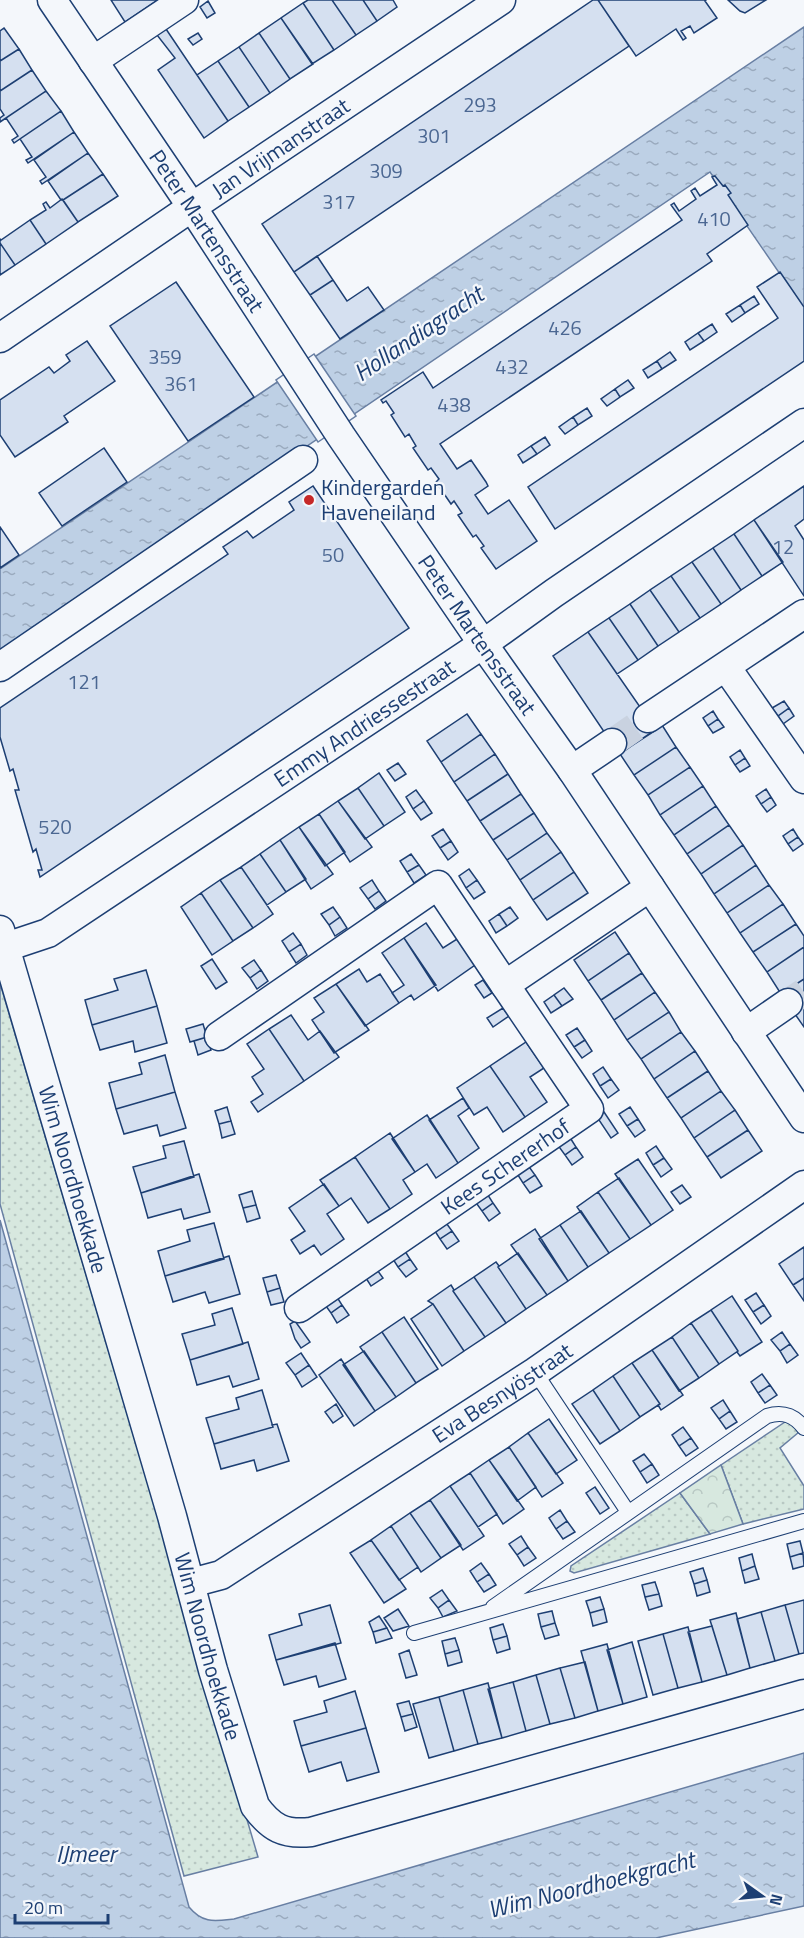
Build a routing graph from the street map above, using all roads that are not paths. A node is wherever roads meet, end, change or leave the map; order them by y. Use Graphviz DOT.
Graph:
graph roads {
  1 [pos="52,0"];
  2 [pos="184,0"];
  3 [pos="501,0"];
  4 [pos="93,61"];
  5 [pos="192,207"];
  6 [pos="0,338"];
  7 [pos="804,423"];
  8 [pos="327,443"];
  9 [pos="804,614"];
  10 [pos="483,644"];
  11 [pos="0,667"];
  12 [pos="726,667"];
  13 [pos="648,718"];
  14 [pos="612,743"];
  15 [pos="572,770"];
  16 [pos="804,779"];
  17 [pos="650,887"];
  18 [pos="3,938"];
  19 [pos="506,985"];
  20 [pos="788,1003"];
  21 [pos="746,1032"];
  22 [pos="219,1036"];
  23 [pos="804,1118"];
  24 [pos="804,1185"];
  25 [pos="299,1308"];
  26 [pos="535,1372"];
  27 [pos="804,1428"];
  28 [pos="628,1512"];
  29 [pos="804,1521"];
  30 [pos="191,1583"];
  31 [pos="484,1613"];
  32 [pos="414,1633"];
  33 [pos="804,1694"];
  1 -- 4 [label="street, Peter Martensstraat"];
  2 -- 4 [label="street"];
  3 -- 5 [label="street, Jan Vrijmanstraat"];
  4 -- 5 [label="street, Peter Martensstraat"];
  5 -- 6 [label="street, Jan Vrijmanstraat"];
  5 -- 8 [label="street, Peter Martensstraat"];
  7 -- 10 [label="street, Emmy Andriessestraat"];
  8 -- 10 [label="street, Peter Martensstraat"];
  8 -- 11 [label="street"];
  9 -- 12 [label="street"];
  10 -- 15 [label="street, Peter Martensstraat"];
  10 -- 18 [label="street, Emmy Andriessestraat"];
  12 -- 13 [label="street"];
  12 -- 16 [label="street"];
  14 -- 15 [label="street"];
  15 -- 17 [label="street, Peter Martensstraat"];
  17 -- 19 [label="street"];
  17 -- 21 [label="street, Peter Martensstraat"];
  18 -- 30 [label="street, Wim Noordhoekkade"];
  19 -- 22 [label="street, Kees Schererhof"];
  19 -- 25 [label="street, Kees Schererhof"];
  20 -- 21 [label="street"];
  21 -- 23 [label="street, Peter Martensstraat"];
  24 -- 26 [label="street, Eva Besnyöstraat"];
  26 -- 28 [label="lane"];
  26 -- 30 [label="street, Eva Besnyöstraat"];
  27 -- 28 [label="lane"];
  28 -- 31 [label="lane"];
  29 -- 31 [label="lane"];
  30 -- 33 [label="street, Wim Noordhoekkade"];
  31 -- 32 [label="lane"];
}
